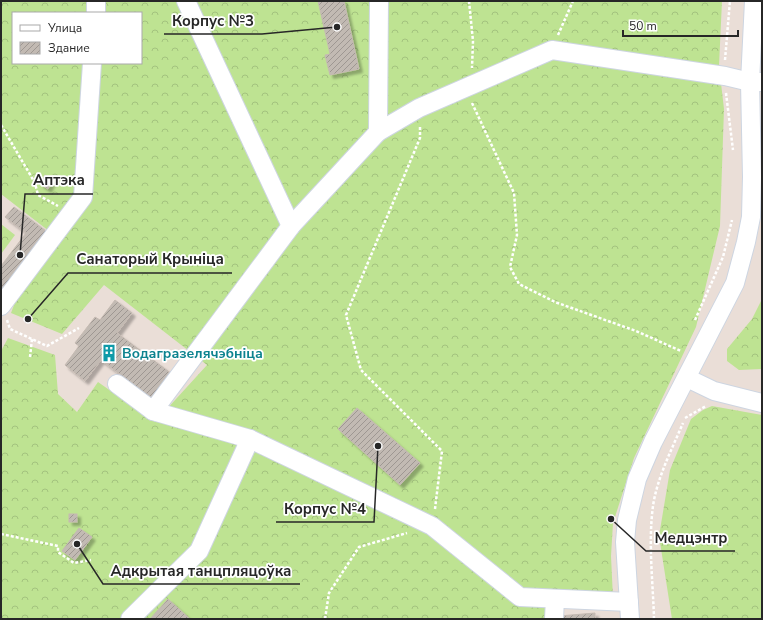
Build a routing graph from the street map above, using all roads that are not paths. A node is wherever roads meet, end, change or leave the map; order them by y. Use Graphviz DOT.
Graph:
graph roads {
  1 [pos="96,1"];
  2 [pos="186,1"];
  3 [pos="379,1"];
  4 [pos="754,1"];
  5 [pos="96,12"];
  6 [pos="92,64"];
  7 [pos="756,82"];
  8 [pos="378,132"];
  9 [pos="757,205"];
  10 [pos="291,226"];
  11 [pos="2,305"];
  12 [pos="686,378"];
  13 [pos="117,384"];
  14 [pos="762,403"];
  15 [pos="153,411"];
  16 [pos="250,439"];
  17 [pos="555,599"];
  18 [pos="629,610"];
  19 [pos="130,619"];
  20 [pos="554,619"];
  1 -- 5 [label="street"];
  2 -- 10 [label="street"];
  3 -- 8 [label="street"];
  4 -- 7 [label="street"];
  6 -- 11 [label="street"];
  7 -- 8 [label="street"];
  7 -- 9 [label="street"];
  8 -- 10 [label="street"];
  9 -- 12 [label="street"];
  10 -- 15 [label="street"];
  12 -- 14 [label="street"];
  12 -- 18 [label="street"];
  13 -- 15 [label="street"];
  15 -- 16 [label="street"];
  16 -- 17 [label="street"];
  16 -- 19 [label="street"];
  17 -- 18 [label="street"];
  17 -- 20 [label="street"];
}
